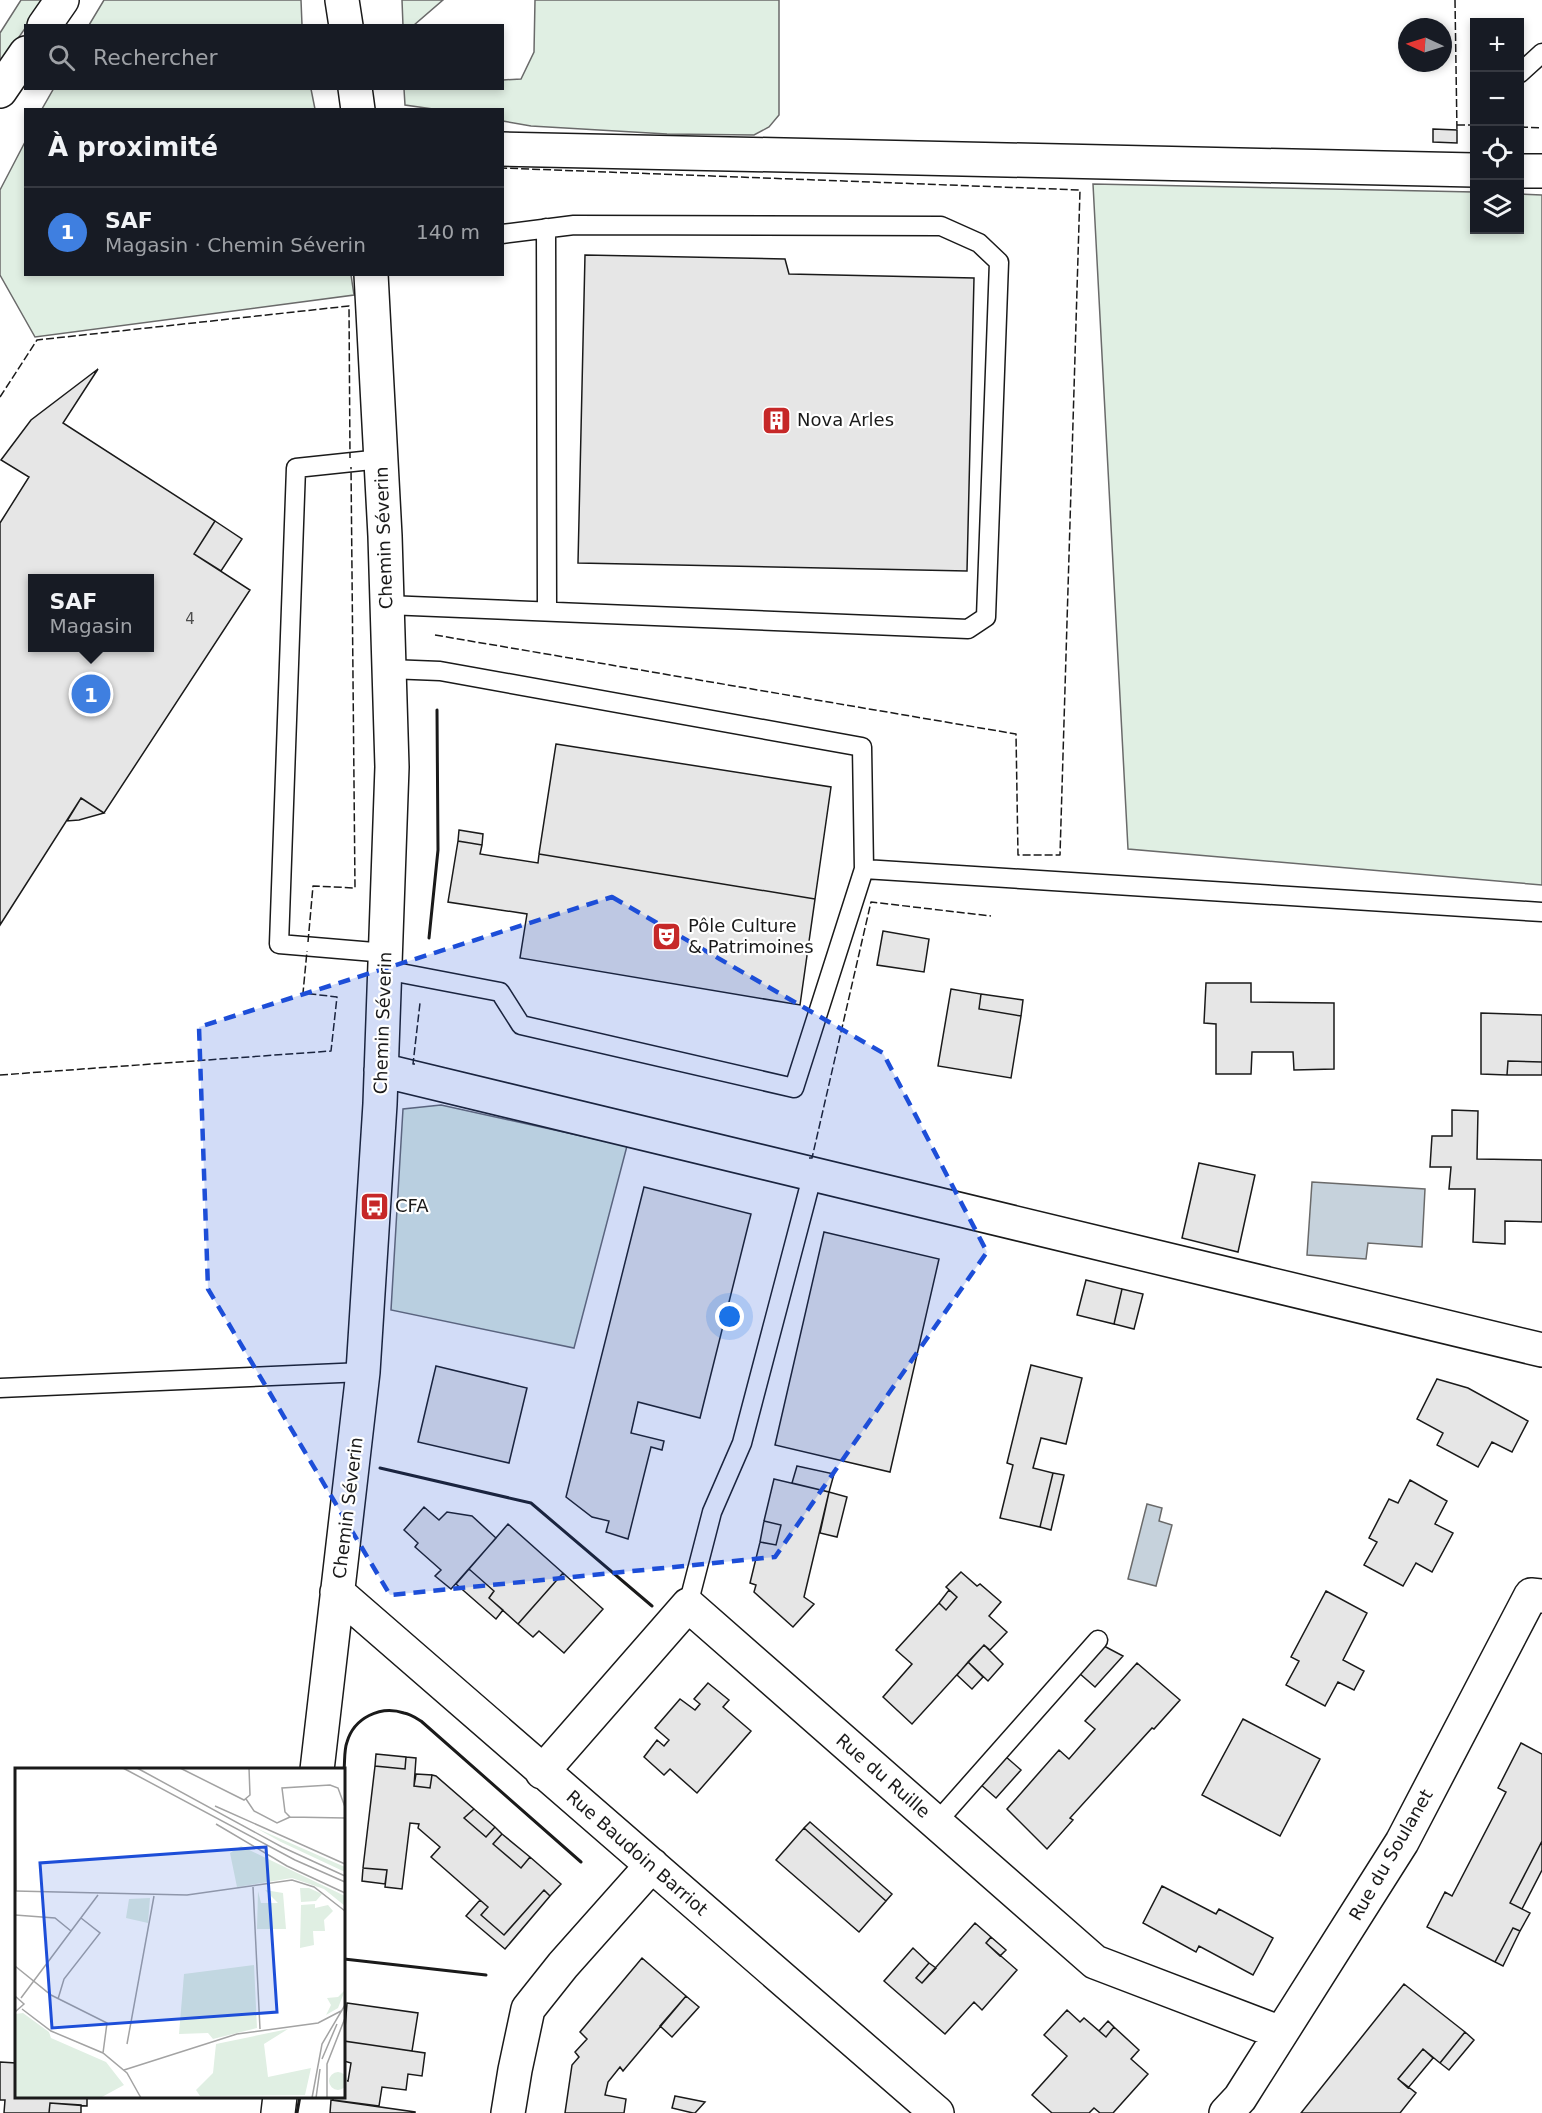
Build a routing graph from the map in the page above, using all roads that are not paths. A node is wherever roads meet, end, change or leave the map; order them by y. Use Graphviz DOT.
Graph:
graph roads {
  1 [pos="62,0"];
  2 [pos="342,0"];
  3 [pos="46,24"];
  4 [pos="346,24"];
  5 [pos="1542,53"];
  6 [pos="24,56"];
  7 [pos="1521,72"];
  8 [pos="355,90"];
  9 [pos="0,91"];
  10 [pos="358,108"];
  11 [pos="504,149"];
  12 [pos="1470,170"];
  13 [pos="1524,171"];
  14 [pos="1542,171"];
  15 [pos="546,228"];
  16 [pos="504,234"];
  17 [pos="371,276"];
  18 [pos="381,459"];
  19 [pos="387,605"];
  20 [pos="547,610"];
  21 [pos="389,669"];
  22 [pos="864,869"];
  23 [pos="1542,912"];
  24 [pos="385,962"];
  25 [pos="381,1071"];
  26 [pos="813,1173"];
  27 [pos="1542,1350"];
  28 [pos="363,1372"];
  29 [pos="0,1389"];
  30 [pos="338,1592"];
  31 [pos="1542,1596"];
  32 [pos="688,1605"];
  33 [pos="1098,1640"];
  34 [pos="317,1768"];
  35 [pos="542,1772"];
  36 [pos="936,1822"];
  37 [pos="652,1865"];
  38 [pos="1281,2033"];
  39 [pos="280,2098"];
  40 [pos="278,2113"];
  41 [pos="508,2113"];
  42 [pos="937,2113"];
  43 [pos="1226,2113"];
  1 -- 3 [label="main road"];
  2 -- 4 [label="main road"];
  5 -- 7 [label="lane"];
  6 -- 9 [label="main road"];
  8 -- 10 [label="main road"];
  11 -- 12 [label="main road"];
  13 -- 14 [label="main road"];
  15 -- 16 [label="lane"];
  15 -- 20 [label="lane"];
  15 -- 20 [label="lane"];
  17 -- 18 [label="main road, Chemin Séverin"];
  18 -- 19 [label="main road, Chemin Séverin"];
  18 -- 24 [label="lane"];
  19 -- 20 [label="lane"];
  19 -- 21 [label="main road, Chemin Séverin"];
  21 -- 22 [label="lane"];
  21 -- 24 [label="main road, Chemin Séverin"];
  22 -- 23 [label="lane"];
  22 -- 24 [label="lane"];
  24 -- 25 [label="main road, Chemin Séverin"];
  25 -- 26 [label="main road"];
  25 -- 28 [label="main road, Chemin Séverin"];
  26 -- 27 [label="main road"];
  26 -- 32 [label="lane"];
  28 -- 29 [label="lane"];
  28 -- 30 [label="main road, Chemin Séverin"];
  30 -- 34 [label="main road, Chemin Séverin"];
  30 -- 35 [label="main road, Rue Baudoin Barriot"];
  31 -- 38 [label="main road, Rue du Soulanet"];
  32 -- 35 [label="main road"];
  32 -- 36 [label="main road, Rue du Ruille"];
  33 -- 36 [label="lane"];
  35 -- 37 [label="main road, Rue Baudoin Barriot"];
  36 -- 38 [label="main road, Rue du Ruille"];
  37 -- 41 [label="main road"];
  37 -- 42 [label="main road, Rue Baudoin Barriot"];
  38 -- 43 [label="main road, Rue du Soulanet"];
  39 -- 40 [label="main road"];
}
